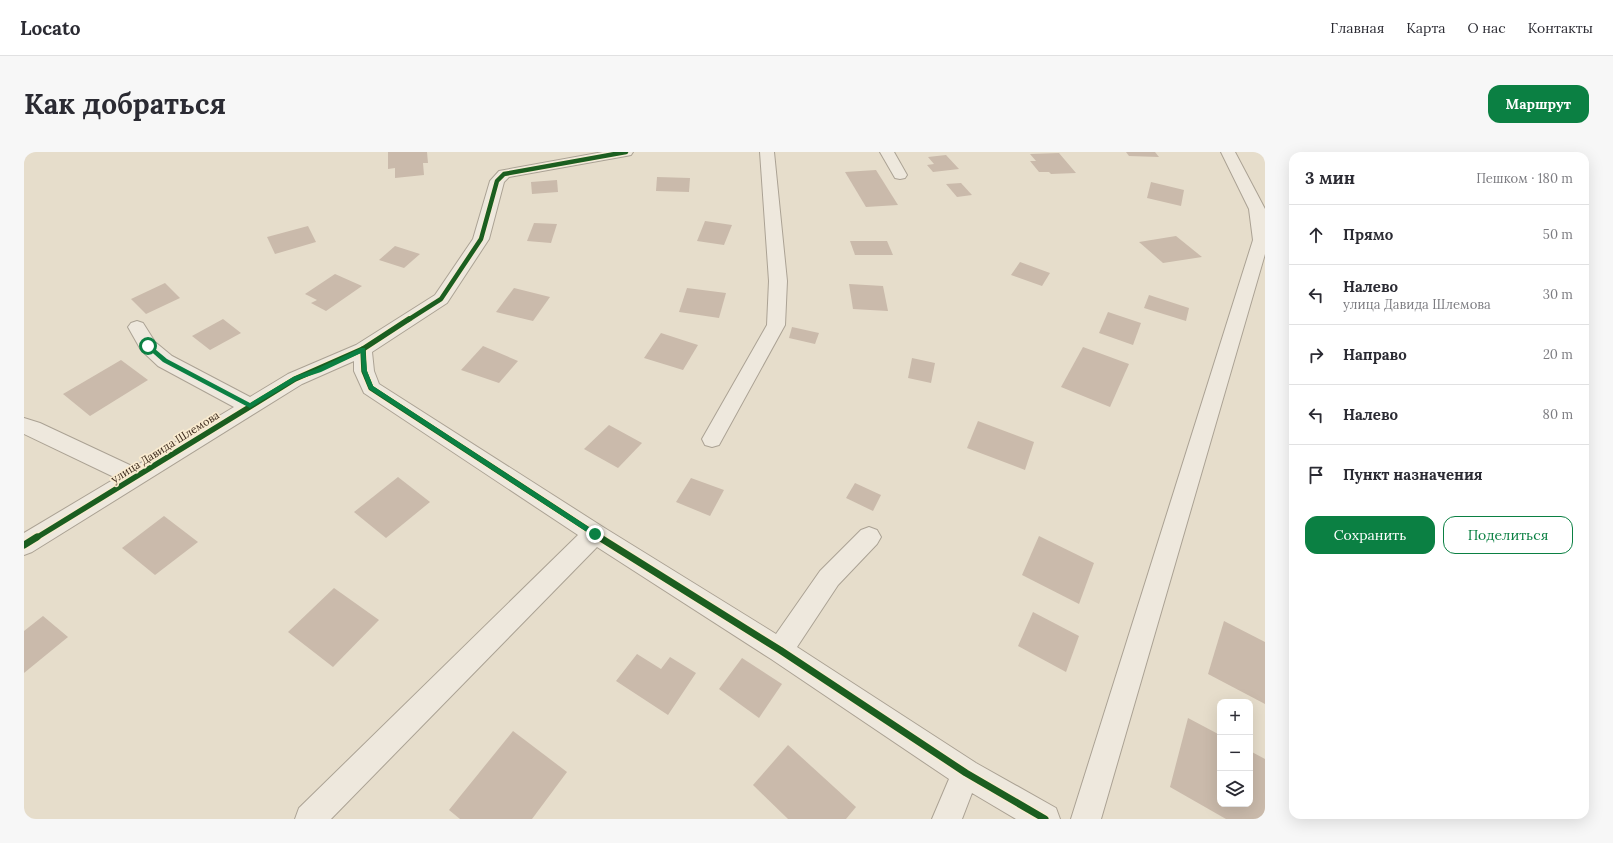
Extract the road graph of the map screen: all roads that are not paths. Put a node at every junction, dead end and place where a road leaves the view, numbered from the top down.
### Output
1 (626, 152) edge
2 (767, 152) edge
3 (887, 152) edge
4 (1228, 152) edge
5 (900, 175) dead end
6 (136, 327) dead end
7 (363, 349) junction
8 (250, 406) junction
9 (24, 426) edge
10 (712, 439) dead end
11 (135, 477) junction
12 (595, 534) junction
13 (869, 538) dead end
14 (24, 545) edge
15 (780, 650) junction
16 (966, 773) junction
17 (310, 819) edge
18 (947, 819) edge
19 (1045, 819) edge
20 (1086, 819) edge

1 - 7 street, улица Давида Шлемова
2 - 10 street
3 - 5 street
4 - 20 street
6 - 8 street
7 - 8 street, улица Давида Шлемова
7 - 12 street
8 - 11 street, улица Давида Шлемова
9 - 11 street
11 - 14 street, улица Давида Шлемова
12 - 15 street
12 - 17 street
13 - 15 street
15 - 16 street
16 - 18 street
16 - 19 street

